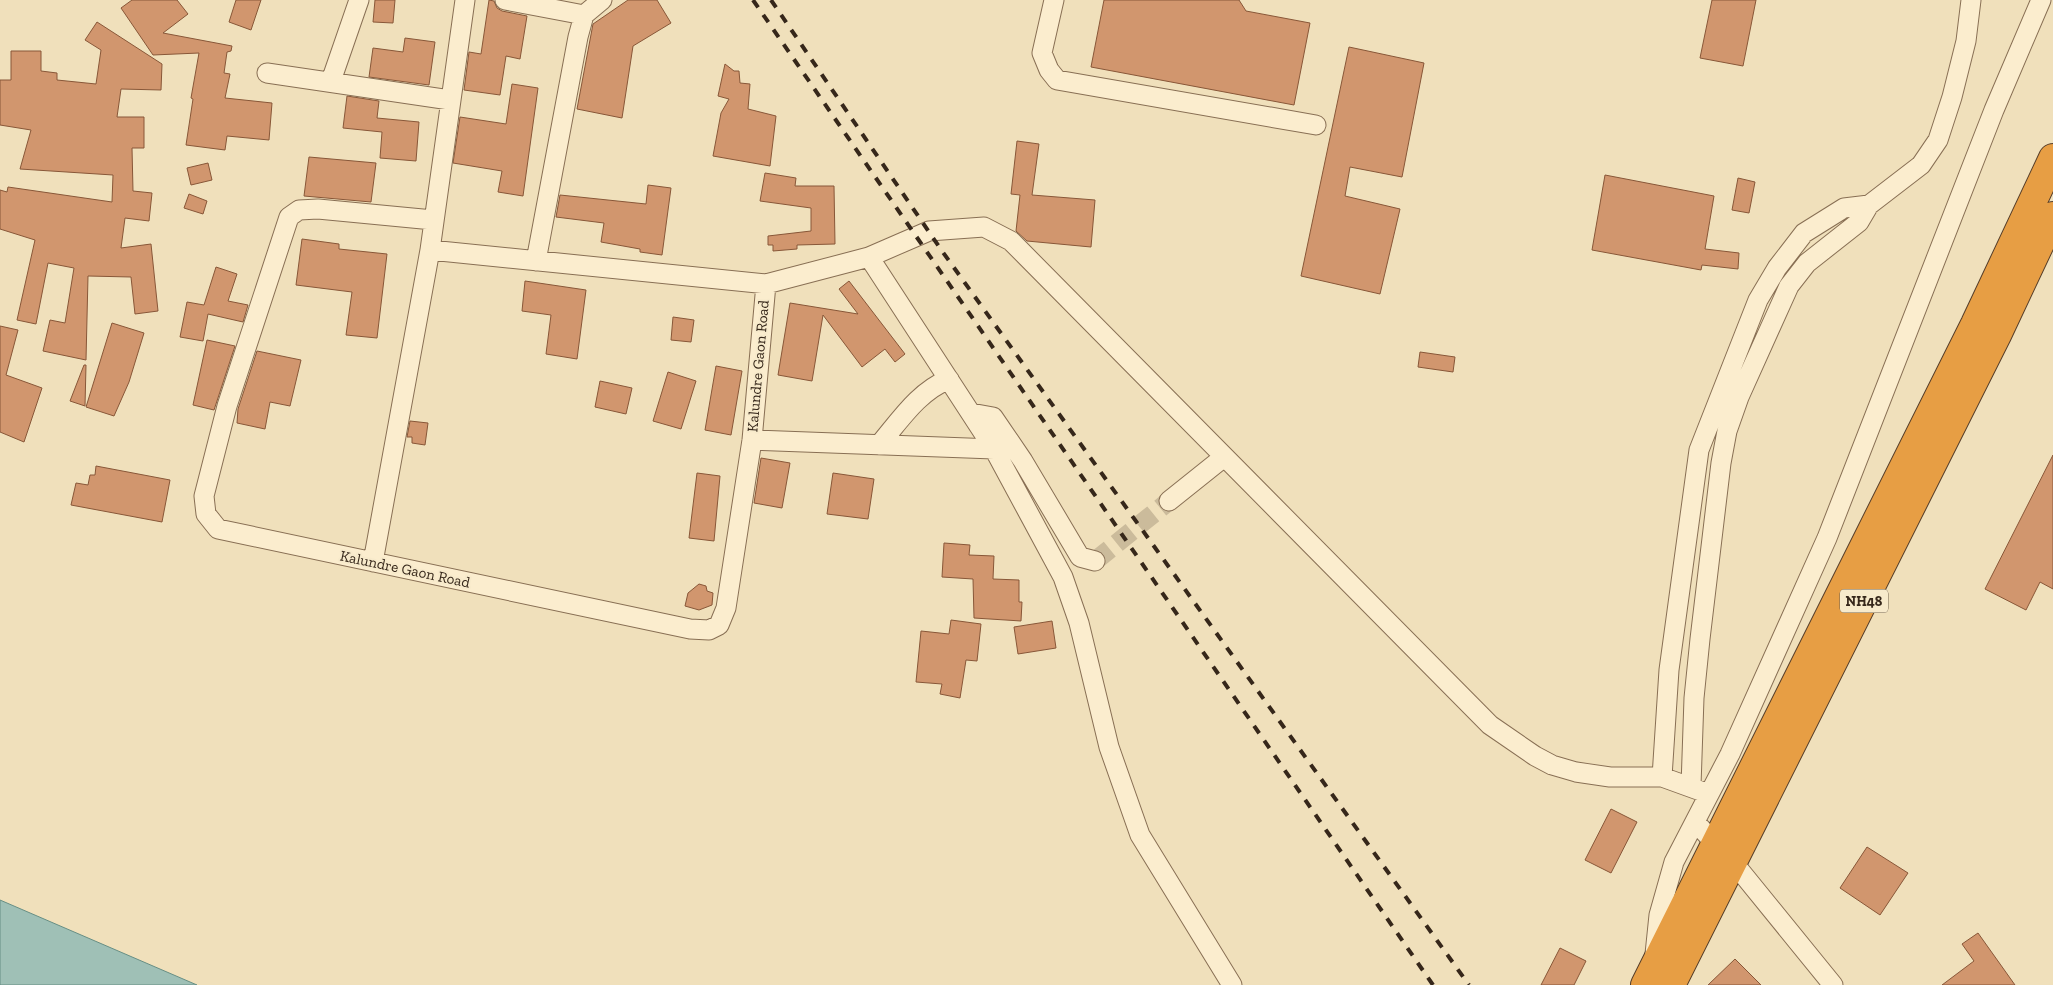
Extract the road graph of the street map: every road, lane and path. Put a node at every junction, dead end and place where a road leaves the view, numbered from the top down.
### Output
1 (359, 0) edge
2 (465, 0) edge
3 (505, 0) edge
4 (602, 0) edge
5 (1054, 0) edge
6 (1971, 0) edge
7 (2041, 0) edge
8 (584, 15) junction
9 (267, 73) dead end
10 (331, 82) junction
11 (450, 100) junction
12 (1316, 125) dead end
13 (2053, 158) edge
14 (1869, 205) junction
15 (2053, 216) edge
16 (433, 220) junction
17 (430, 250) junction
18 (869, 257) junction
19 (536, 261) junction
20 (766, 284) junction
21 (949, 379) junction
22 (971, 413) junction
23 (752, 440) junction
24 (880, 445) junction
25 (994, 449) junction
26 (1224, 457) junction
27 (1169, 501) tunnel mouth
28 (1095, 561) dead end
29 (372, 562) junction
30 (1746, 718) junction
31 (1772, 731) junction
32 (1662, 777) junction
33 (1690, 786) junction
34 (1708, 794) junction
35 (1695, 822) junction
36 (1724, 853) junction
37 (1657, 979) edge
38 (1232, 985) edge
39 (1833, 985) edge

1 - 10 street
2 - 11 street
3 - 8 street
4 - 8 street
5 - 12 street
6 - 14 street
7 - 30 street
8 - 19 street
9 - 10 street
10 - 11 street
11 - 16 street
13 - 31 highway, NH48
14 - 32 street
14 - 33 street
15 - 36 highway, NH48
16 - 17 street
16 - 29 street, Kalundre Gaon Road
17 - 19 street
17 - 29 street
18 - 20 street
18 - 21 street
18 - 26 street
19 - 20 street
20 - 23 street, Kalundre Gaon Road
21 - 22 street
21 - 24 street
22 - 25 street
22 - 28 street
23 - 24 street
23 - 29 street, Kalundre Gaon Road
24 - 25 street
25 - 38 street
26 - 27 street
26 - 32 street
30 - 31 street
30 - 34 street
31 - 36 highway, NH48
32 - 33 street
33 - 34 street
34 - 35 street
35 - 36 street
35 - 37 street
36 - 37 highway, NH48
36 - 39 street

